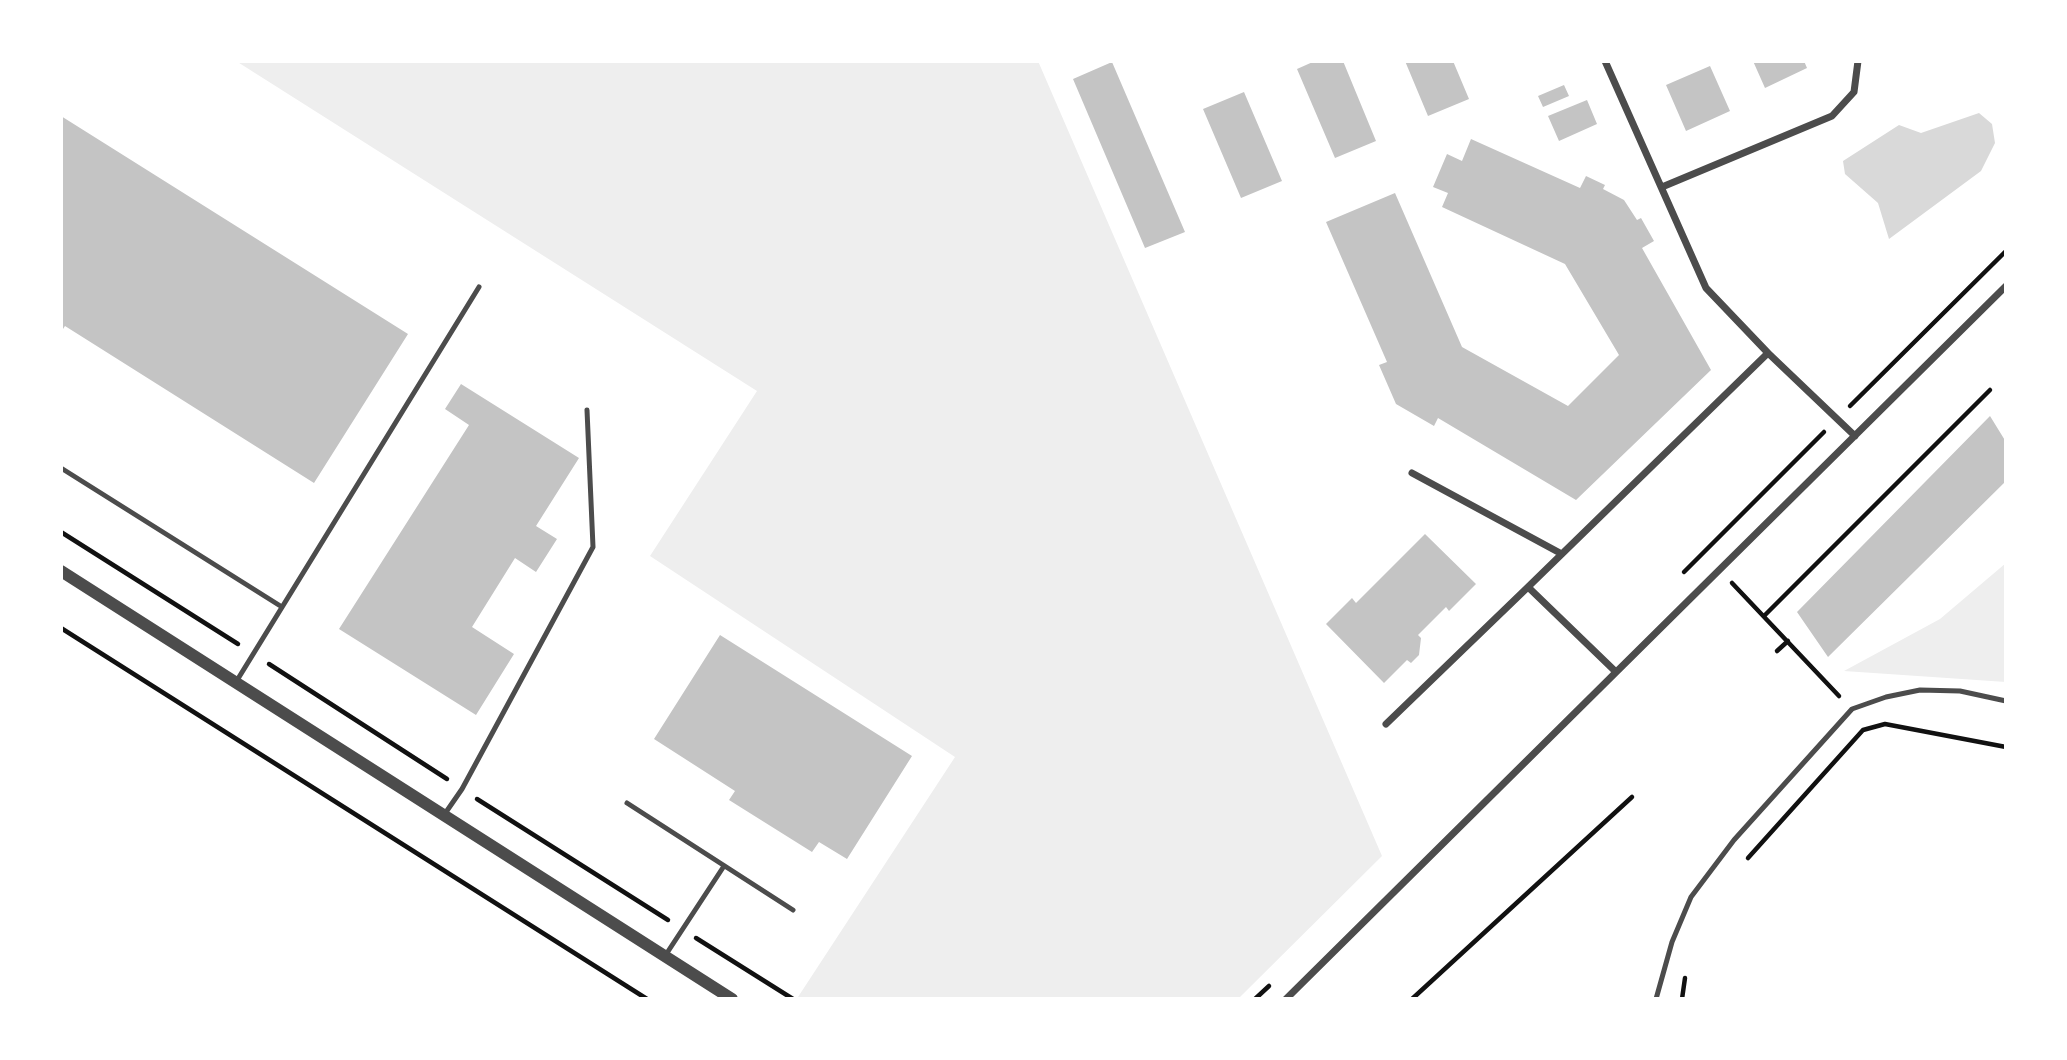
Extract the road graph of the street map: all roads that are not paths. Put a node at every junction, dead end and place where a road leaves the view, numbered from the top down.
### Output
1 (1605, 61) edge
2 (1858, 61) edge
3 (1662, 187) junction
4 (2006, 286) edge
5 (479, 287) dead end
6 (1768, 353) junction
7 (587, 410) dead end
8 (1855, 436) junction
9 (61, 468) edge
10 (1412, 473) dead end
11 (1560, 553) junction
12 (61, 571) edge
13 (1528, 587) junction
14 (282, 607) junction
15 (1616, 672) junction
16 (236, 682) junction
17 (2006, 701) edge
18 (1386, 723) dead end
19 (626, 803) dead end
20 (444, 815) junction
21 (724, 866) junction
22 (793, 911) dead end
23 (665, 956) junction
24 (732, 999) edge
25 (1286, 999) edge
26 (1656, 999) edge

1 - 3 street
2 - 3 street
3 - 6 street
4 - 8 street
5 - 14 lane
6 - 8 street
6 - 11 street
7 - 20 lane
8 - 15 street
9 - 14 lane
10 - 11 street
11 - 13 street
12 - 16 street
13 - 15 street
13 - 18 street
14 - 16 lane
15 - 25 street
16 - 20 street
17 - 26 lane
19 - 21 lane
20 - 23 street
21 - 22 lane
21 - 23 lane
23 - 24 street

